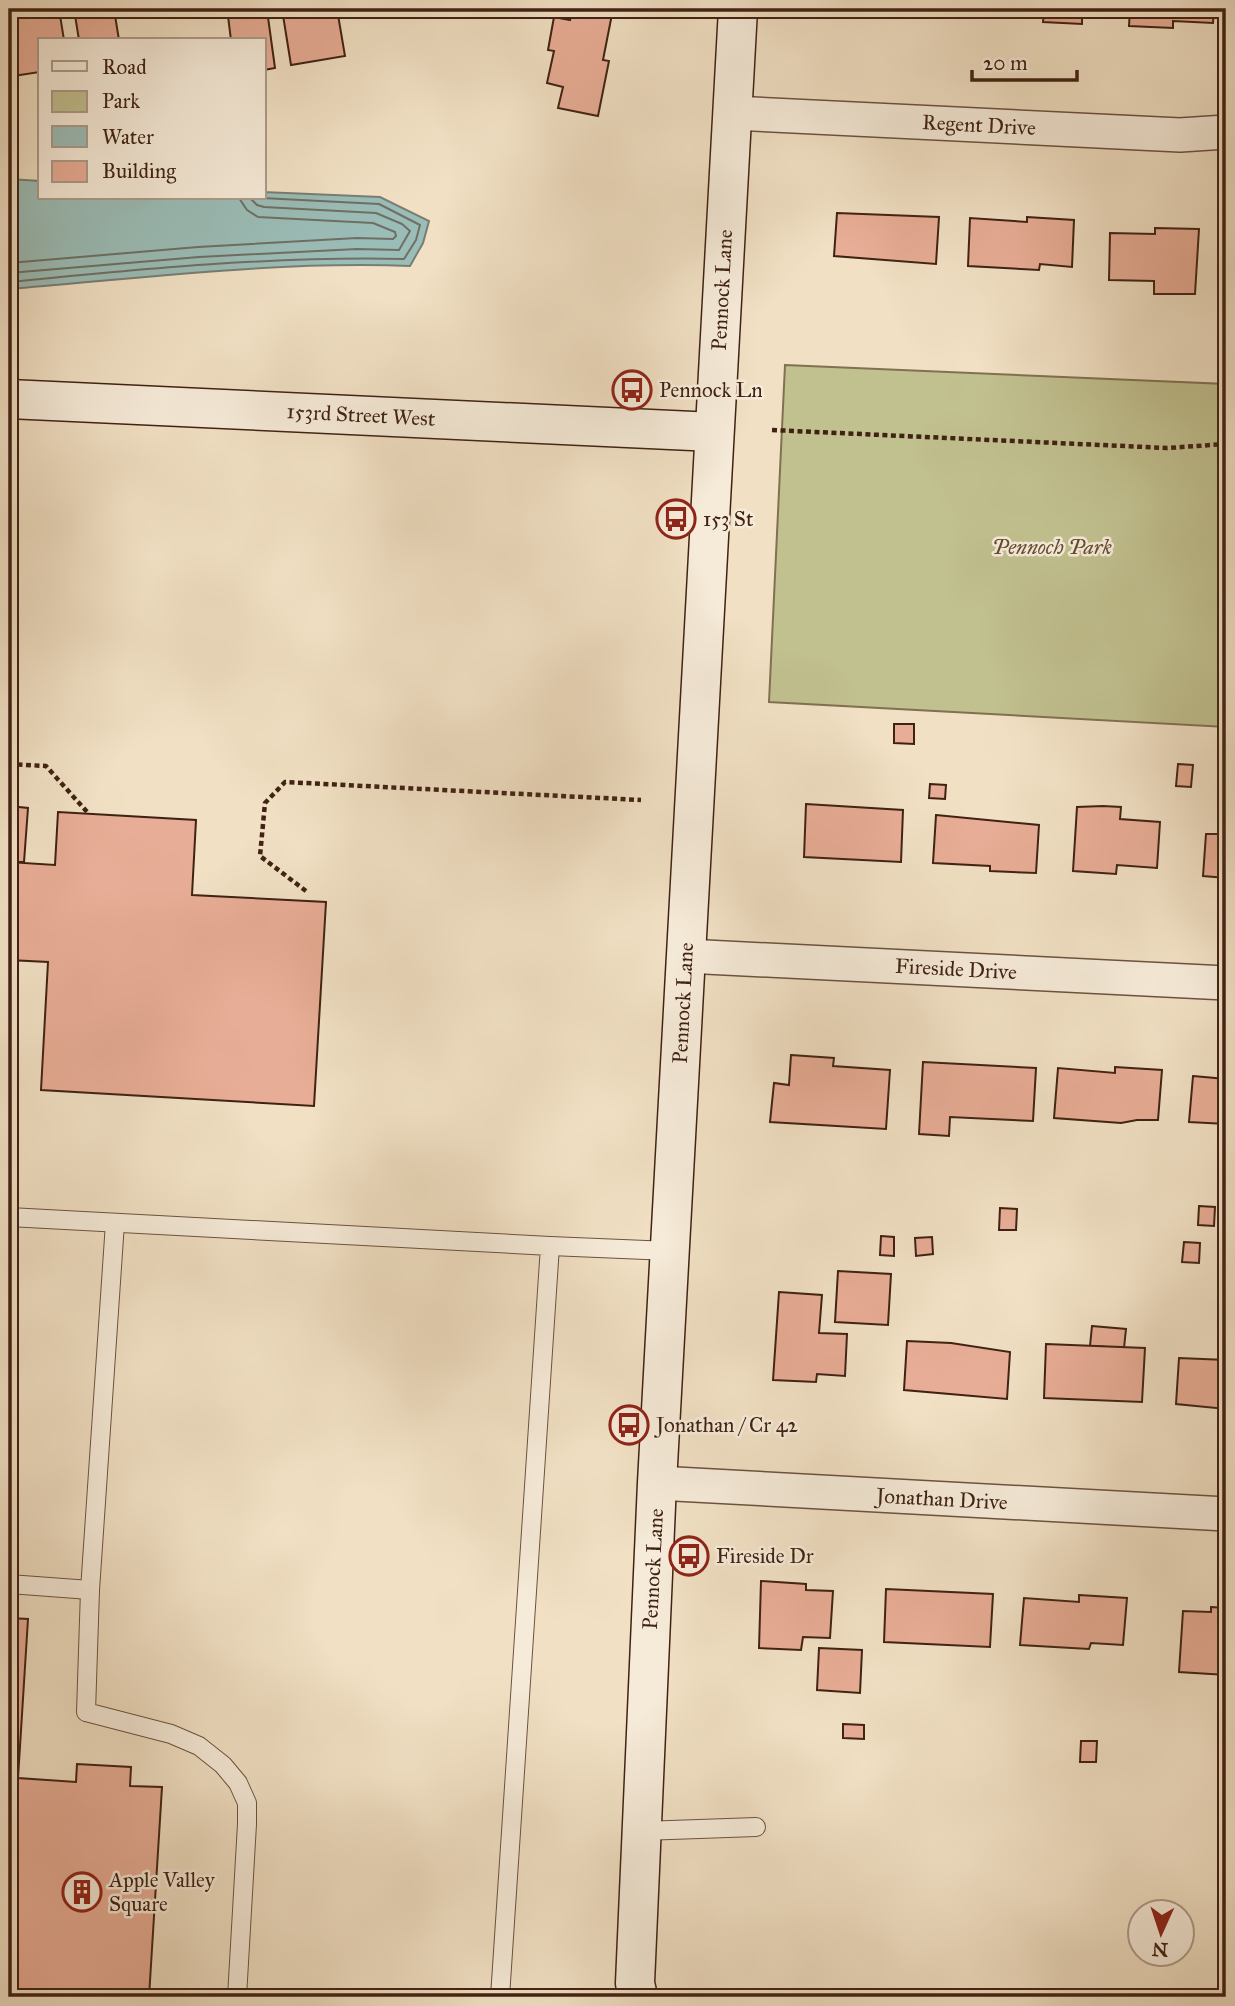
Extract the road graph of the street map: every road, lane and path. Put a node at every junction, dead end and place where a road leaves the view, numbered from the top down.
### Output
1 (737, 9) edge
2 (732, 113) junction
3 (1226, 132) edge
4 (9, 398) edge
5 (772, 430) dead end
6 (714, 432) junction
7 (1226, 444) edge
8 (9, 764) edge
9 (641, 800) dead end
10 (88, 813) dead end
11 (306, 891) dead end
12 (685, 956) junction
13 (1226, 983) edge
14 (9, 1217) edge
15 (115, 1223) junction
16 (550, 1246) junction
17 (670, 1251) junction
18 (657, 1483) junction
19 (1226, 1514) edge
20 (9, 1584) edge
21 (90, 1590) junction
22 (756, 1827) dead end
23 (642, 1831) junction
24 (237, 1997) edge
25 (500, 1997) edge
26 (638, 1997) edge

1 - 2 street, Pennock Lane
2 - 3 street, Regent Drive
2 - 6 street, Pennock Lane
4 - 6 street, 153rd Street West
5 - 7 path
6 - 12 street, Pennock Lane
8 - 10 path
9 - 11 path
12 - 13 street, Fireside Drive
12 - 17 street, Pennock Lane
14 - 15 lane
15 - 16 lane
15 - 21 lane
16 - 17 lane
16 - 25 lane
17 - 18 street, Pennock Lane
18 - 19 street, Jonathan Drive
18 - 23 street, Pennock Lane
20 - 21 lane
21 - 24 lane
22 - 23 lane
23 - 26 street, Pennock Lane

